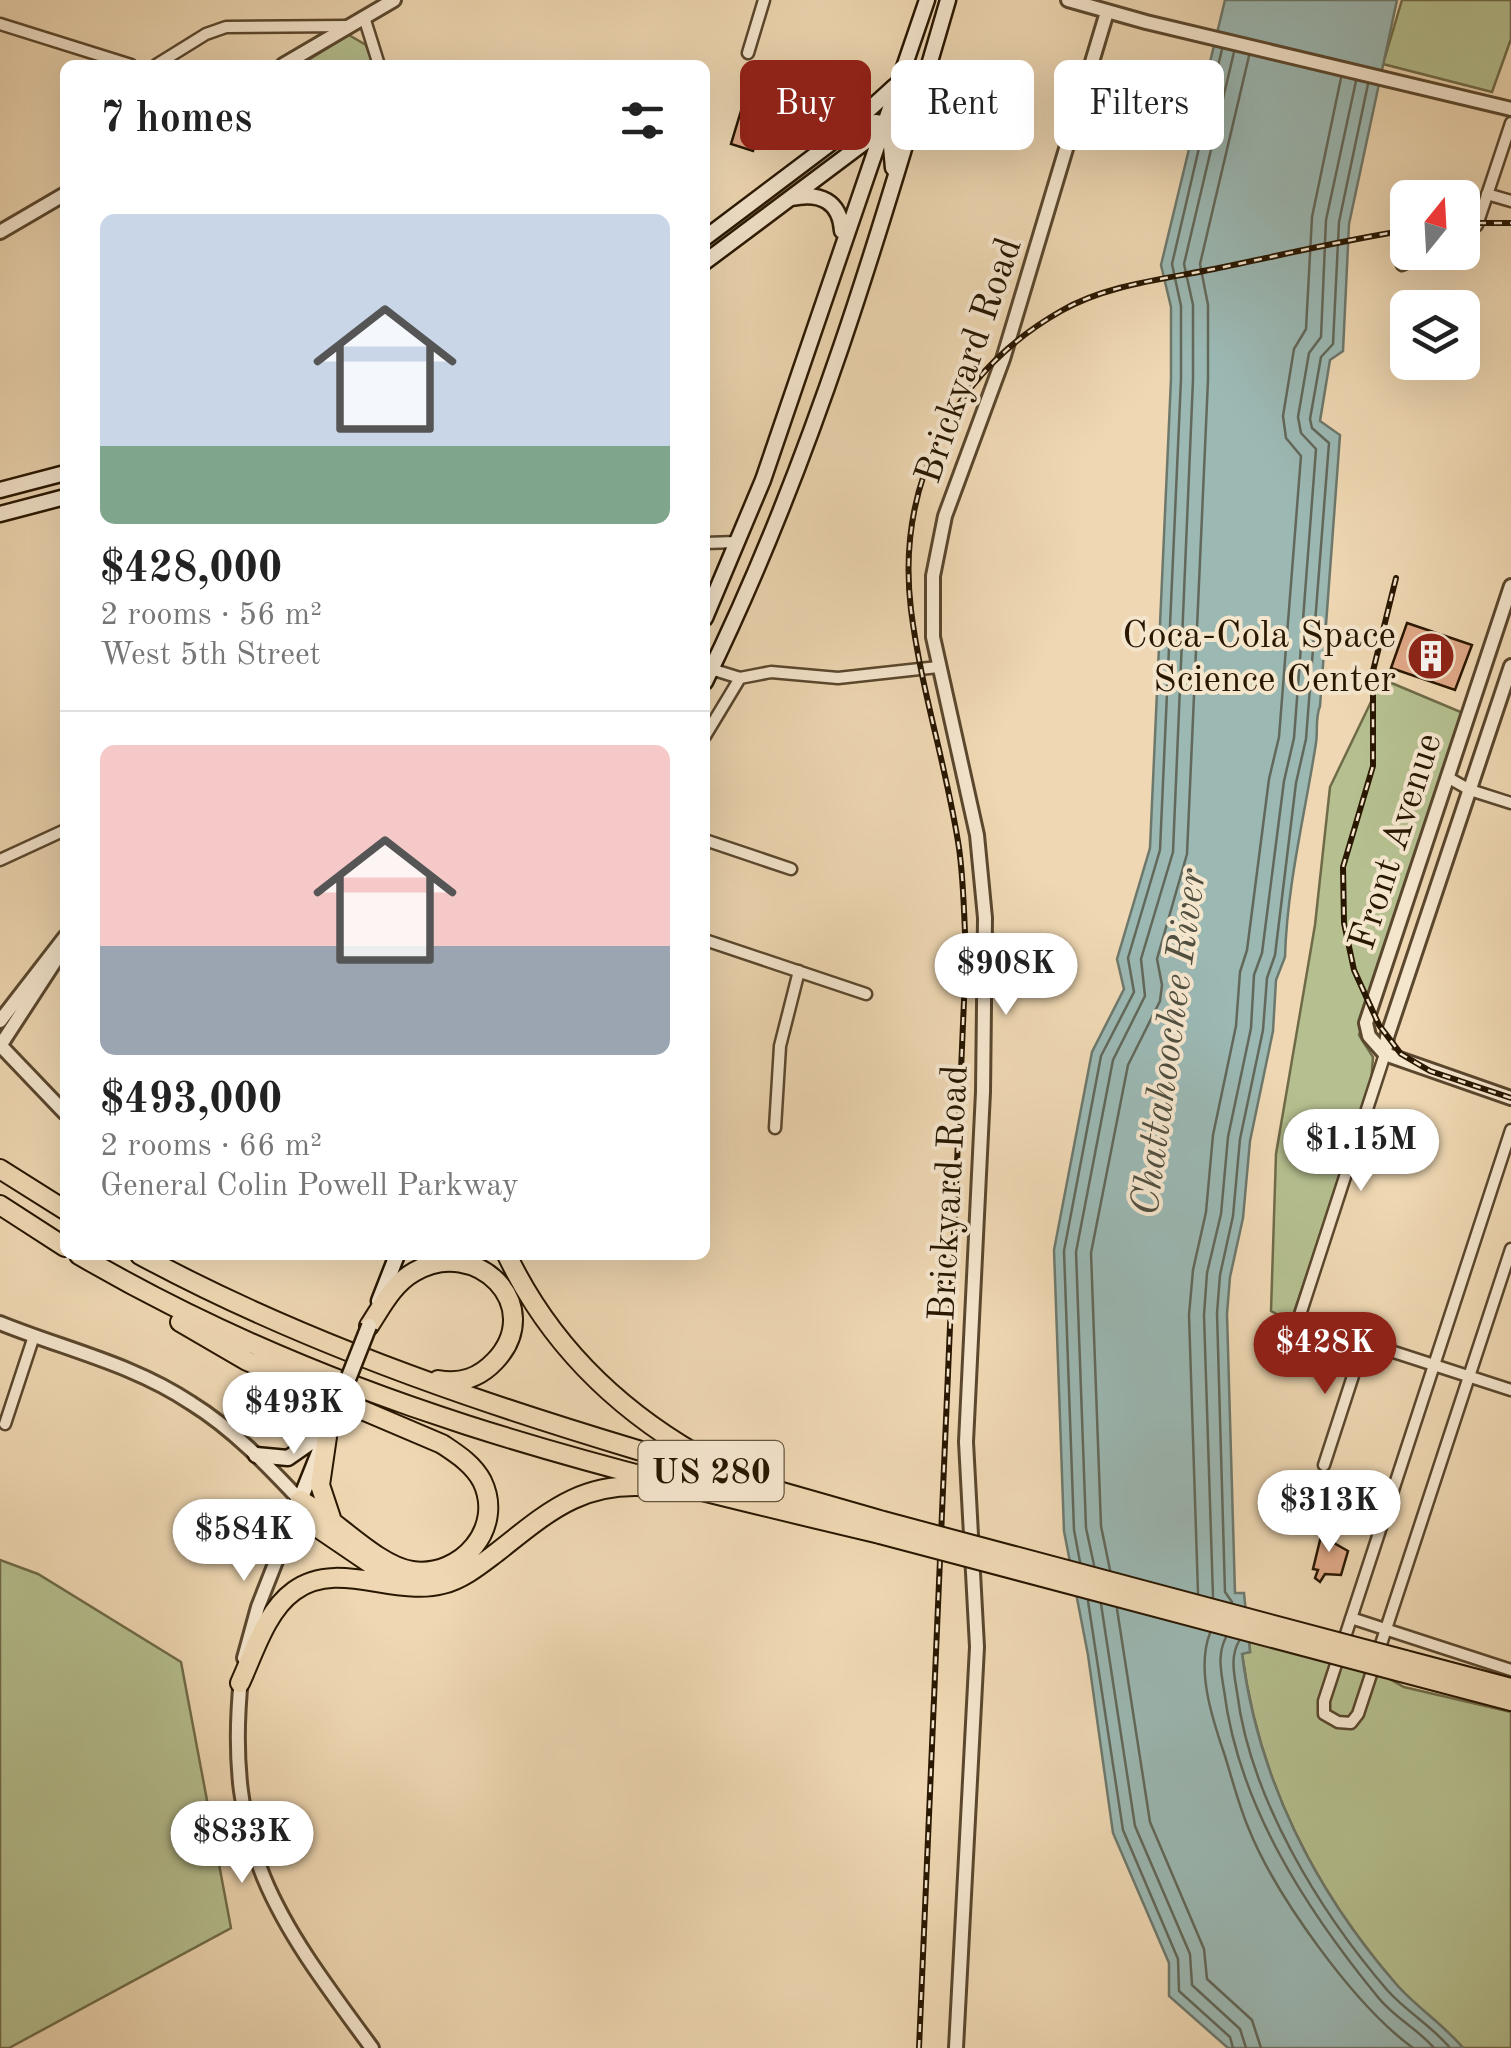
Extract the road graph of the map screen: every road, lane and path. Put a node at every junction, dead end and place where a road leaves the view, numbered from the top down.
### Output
1 (394, 0) edge
2 (764, 0) edge
3 (926, 0) edge
4 (948, 0) edge
5 (1068, 0) edge
6 (1108, 12) junction
7 (364, 18) junction
8 (0, 24) edge
9 (349, 26) junction
10 (748, 53) dead end
11 (116, 60) edge
12 (165, 60) edge
13 (291, 60) edge
14 (377, 60) edge
15 (906, 60) edge
16 (931, 60) edge
17 (891, 89) edge
18 (891, 107) edge
19 (871, 108) edge
20 (1511, 109) edge
21 (891, 119) edge
22 (1511, 123) edge
23 (871, 125) edge
24 (885, 125) junction
25 (822, 150) edge
26 (902, 150) edge
27 (894, 174) junction
28 (766, 192) junction
29 (1488, 194) junction
30 (60, 197) edge
31 (1511, 201) edge
32 (782, 203) junction
33 (1480, 215) edge
34 (0, 232) edge
35 (710, 234) edge
36 (843, 237) junction
37 (710, 258) edge
38 (60, 475) edge
39 (0, 490) edge
40 (60, 497) edge
41 (0, 514) edge
42 (737, 542) junction
43 (710, 543) edge
44 (1511, 586) edge
45 (710, 606) edge
46 (1511, 666) edge
47 (938, 668) junction
48 (710, 671) edge
49 (710, 675) edge
50 (740, 678) junction
51 (710, 728) edge
52 (1447, 776) junction
53 (1470, 790) junction
54 (1511, 803) edge
55 (60, 832) edge
56 (710, 842) edge
57 (0, 860) edge
58 (791, 869) dead end
59 (710, 942) edge
60 (60, 943) edge
61 (60, 954) edge
62 (799, 972) junction
63 (866, 994) dead end
64 (0, 1021) edge
65 (0, 1045) edge
66 (1385, 1054) junction
67 (0, 1063) edge
68 (24, 1070) junction
69 (1511, 1098) edge
70 (60, 1108) edge
71 (775, 1128) dead end
72 (1511, 1130) edge
73 (0, 1169) edge
74 (0, 1205) edge
75 (60, 1207) edge
76 (60, 1243) edge
77 (1511, 1249) edge
78 (88, 1260) edge
79 (150, 1260) edge
80 (384, 1260) edge
81 (395, 1260) edge
82 (456, 1260) edge
83 (477, 1260) edge
84 (478, 1260) edge
85 (510, 1260) edge
86 (110, 1273) junction
87 (381, 1295) junction
88 (529, 1296) junction
89 (0, 1323) edge
90 (369, 1326) junction
91 (34, 1336) junction
92 (1364, 1342) junction
93 (1432, 1364) junction
94 (403, 1374) junction
95 (1468, 1376) junction
96 (1511, 1390) edge
97 (5, 1424) dead end
98 (328, 1430) junction
99 (256, 1455) junction
100 (1324, 1465) dead end
101 (743, 1480) junction
102 (702, 1492) junction
103 (300, 1500) junction
104 (331, 1518) junction
105 (881, 1528) junction
106 (416, 1589) junction
107 (1351, 1618) junction
108 (1386, 1630) junction
109 (1403, 1666) junction
110 (1511, 1670) edge
111 (240, 1683) junction
112 (1511, 1688) edge
113 (1511, 1701) edge
114 (372, 2048) edge
115 (956, 2048) edge

1 - 7 street
2 - 10 street
3 - 15 main road
4 - 16 main road
5 - 6 street
6 - 20 street
6 - 47 street, Brickyard Road
7 - 9 street
7 - 14 street
8 - 11 street
9 - 12 street
9 - 13 street
17 - 19 main road
18 - 24 main road
21 - 24 main road
22 - 29 street
23 - 24 main road
24 - 27 main road
24 - 32 main road
24 - 36 main road
25 - 28 main road
26 - 27 main road
27 - 48 main road
28 - 32 main road
28 - 35 main road
29 - 31 street
29 - 33 street
30 - 34 street
32 - 36 main road
32 - 37 main road
36 - 42 main road
38 - 39 main road
40 - 41 main road
42 - 43 street
42 - 45 main road
44 - 52 street, Front Avenue
46 - 53 street, Front Avenue
47 - 50 street
47 - 115 street, Brickyard Road
49 - 50 street
50 - 51 street
52 - 53 street
52 - 66 street, Front Avenue
53 - 54 street
53 - 66 street, Front Avenue
55 - 57 street
56 - 58 street
59 - 62 street
60 - 64 street
61 - 65 street
62 - 63 street
62 - 71 street
65 - 68 street
66 - 69 street
66 - 92 street, Front Avenue
67 - 68 street
68 - 70 street
72 - 93 street
73 - 75 highway
74 - 76 highway
77 - 95 street
78 - 86 highway, US 280
79 - 94 highway, US 280
80 - 87 main road
81 - 87 main road
82 - 90 highway
83 - 94 highway
84 - 88 highway
85 - 88 highway
86 - 102 highway, US 280
86 - 104 highway
87 - 90 main road
88 - 101 highway
89 - 91 street
90 - 98 main road, bridge
91 - 97 street
91 - 99 street
92 - 93 street
92 - 100 street
93 - 95 street
93 - 107 street
94 - 101 highway, US 280
95 - 96 street
95 - 108 street
98 - 99 main road
98 - 103 main road
98 - 104 highway
99 - 103 street
101 - 105 highway, US 280
102 - 105 highway, US 280
102 - 106 highway
103 - 104 highway
103 - 106 highway
103 - 111 street
105 - 109 highway, US 280, bridge
106 - 111 highway
107 - 108 street
107 - 108 street
108 - 110 street
109 - 112 highway, US 280
109 - 113 highway, US 280
111 - 114 street

